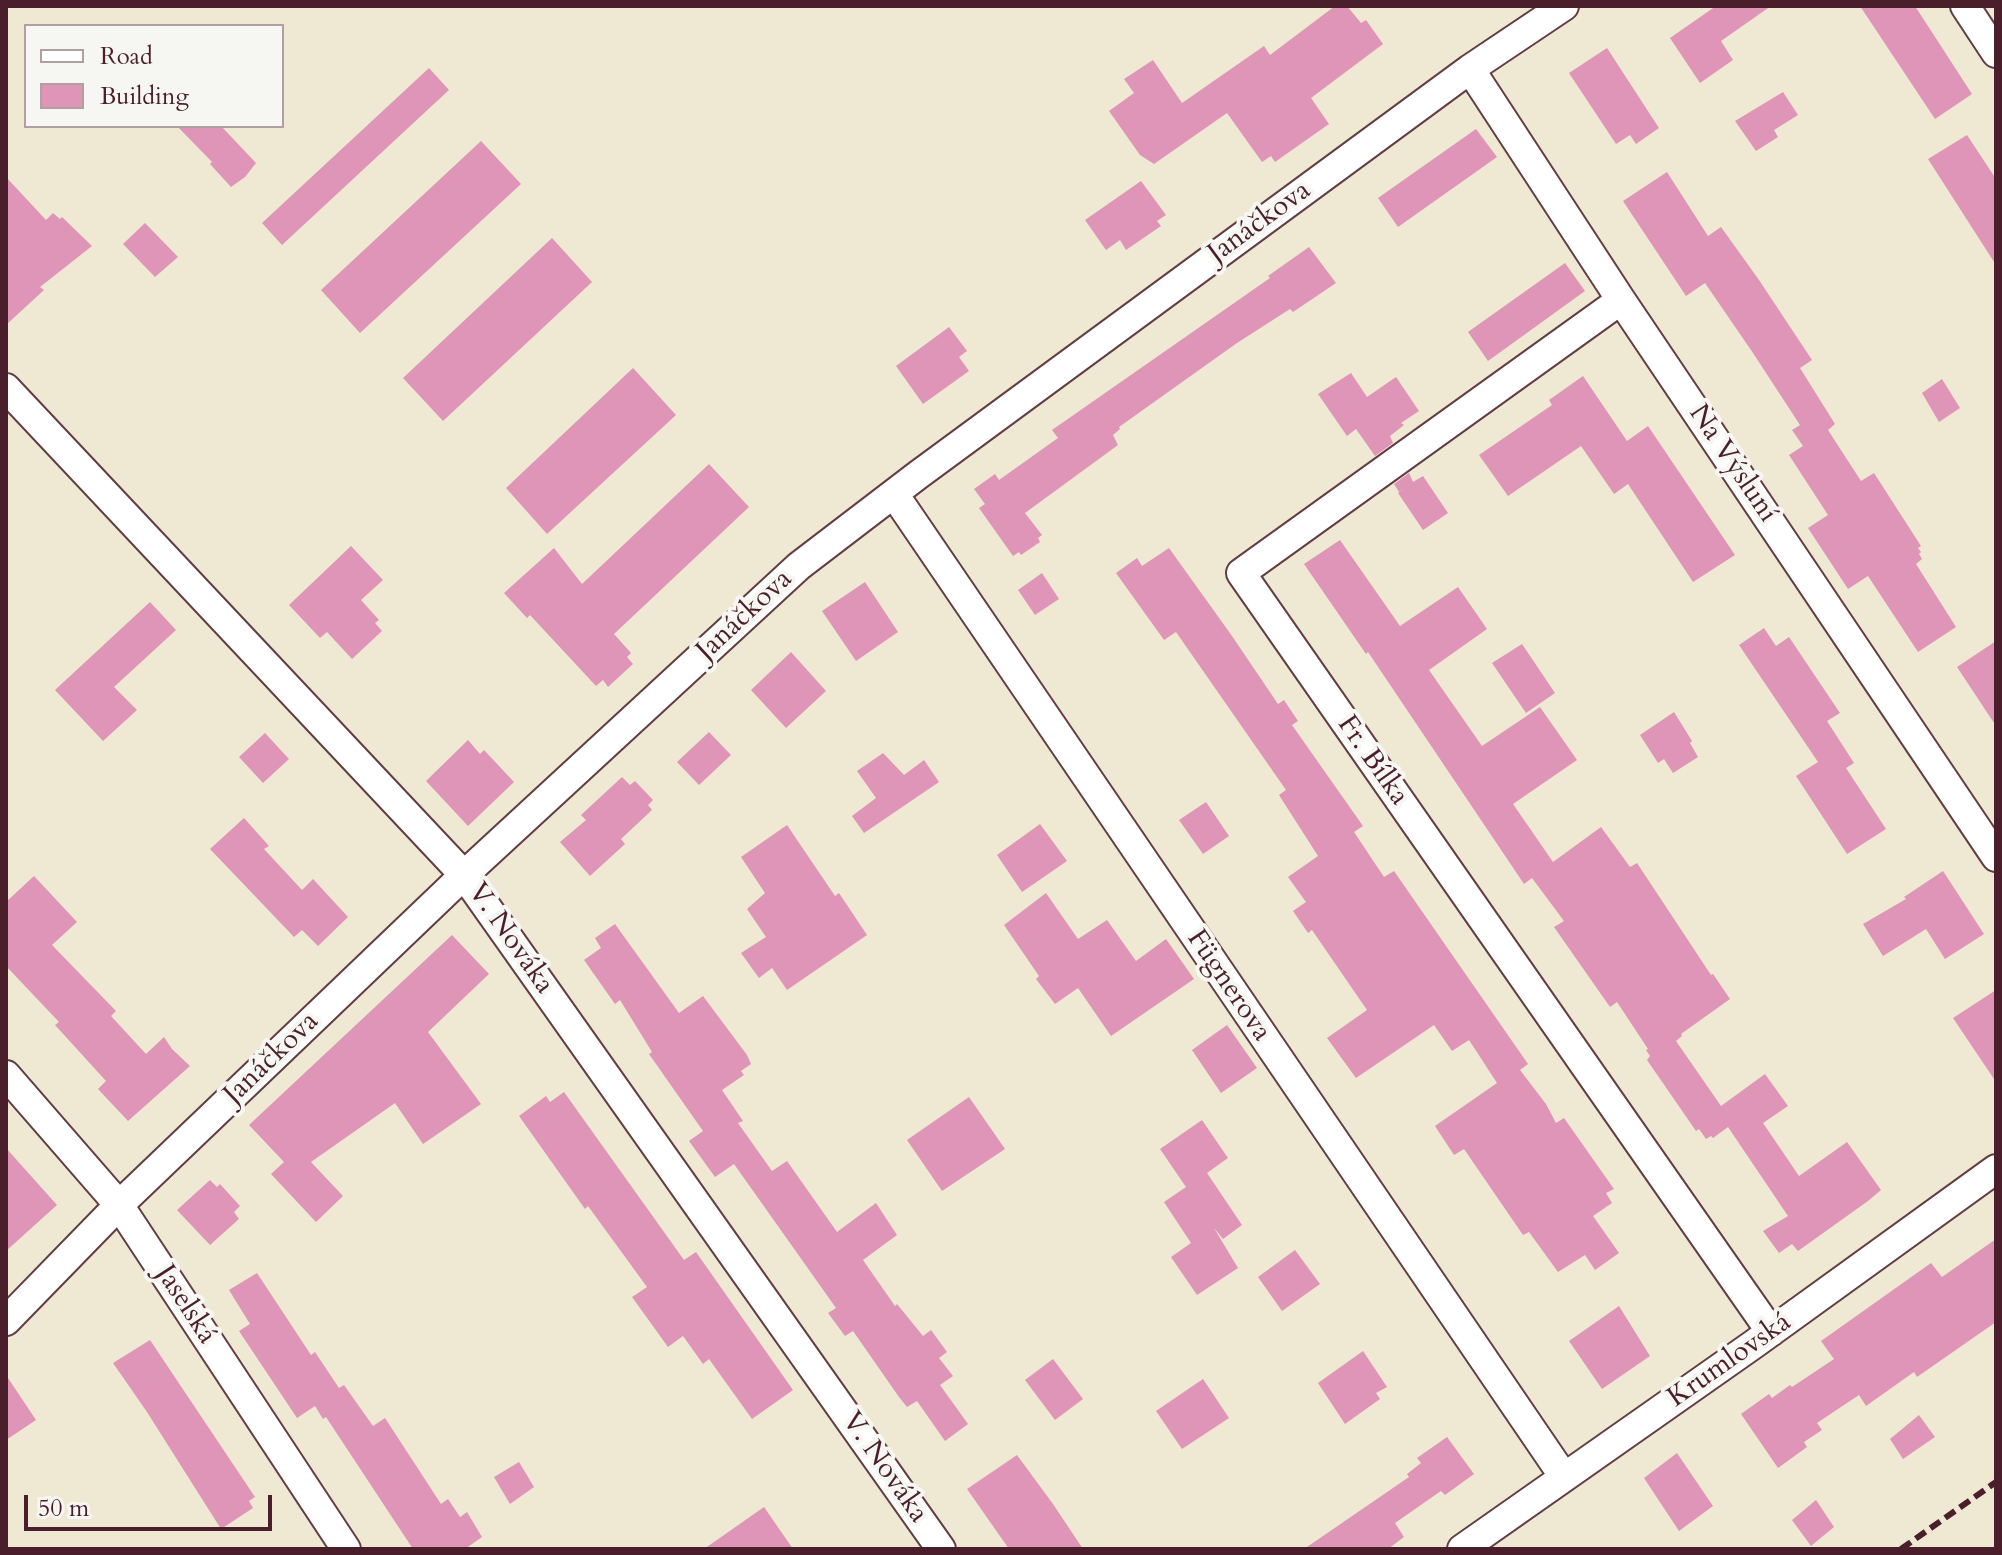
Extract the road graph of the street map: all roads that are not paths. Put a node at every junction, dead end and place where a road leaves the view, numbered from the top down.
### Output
1 (1564, 6) edge
2 (1965, 6) edge
3 (1996, 53) edge
4 (1470, 69) junction
5 (1621, 300) junction
6 (6, 388) edge
7 (894, 494) junction
8 (1996, 857) edge
9 (464, 875) junction
10 (6, 1075) edge
11 (1996, 1169) edge
12 (119, 1205) junction
13 (6, 1321) edge
14 (1771, 1332) junction
15 (1564, 1477) junction
16 (346, 1549) edge
17 (941, 1549) edge
18 (1462, 1549) edge

1 - 4 street, Janáčkova
2 - 3 street
4 - 5 street, Na Výsluní
4 - 7 street, Janáčkova
5 - 8 street, Na Výsluní
5 - 14 street, Fr. Bílka
6 - 9 street, V. Nováka
7 - 9 street, Janáčkova
7 - 15 street, Fügnerova
9 - 12 street, Janáčkova
9 - 17 street, V. Nováka
10 - 12 street, Jaselská
11 - 14 street, Krumlovská
12 - 13 street, Janáčkova
12 - 16 street, Jaselská
14 - 15 street, Krumlovská
15 - 18 street, Krumlovská

